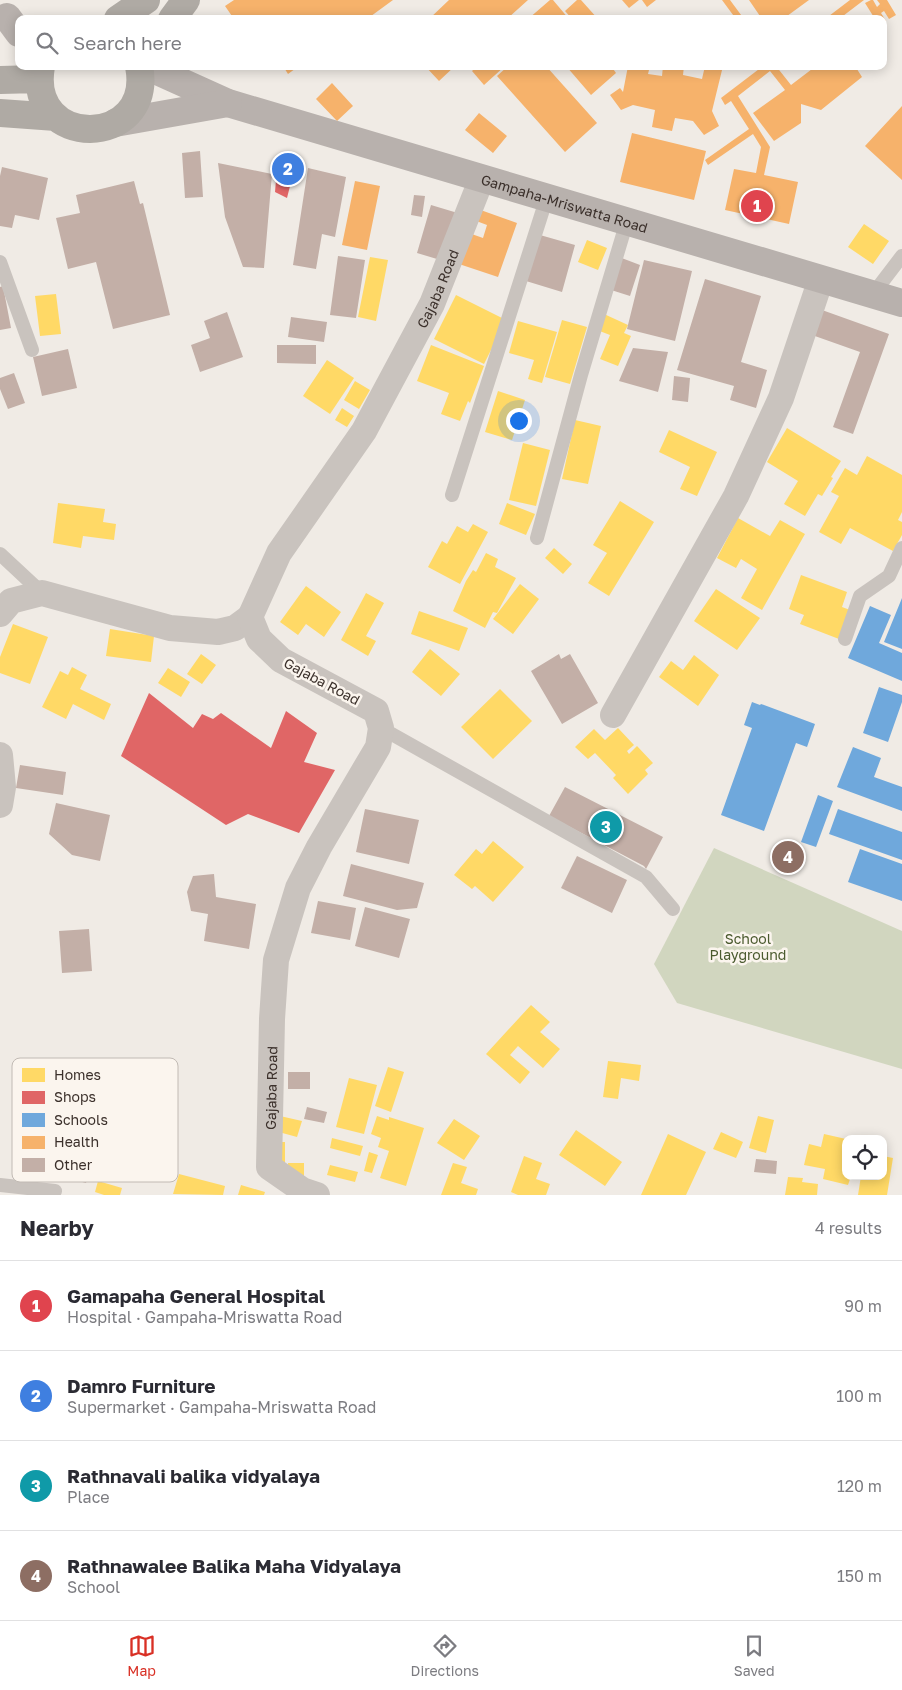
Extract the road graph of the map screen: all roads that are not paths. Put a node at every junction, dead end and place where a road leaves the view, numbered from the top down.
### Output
1 (146, 0) edge
2 (186, 0) edge
3 (124, 15) edge
4 (175, 15) edge
5 (140, 70) edge
6 (155, 70) edge
7 (40, 72) edge
8 (0, 80) edge
9 (228, 103) junction
10 (0, 113) edge
11 (56, 117) junction
12 (115, 123) junction
13 (482, 178) junction
14 (547, 197) junction
15 (628, 222) junction
16 (902, 256) edge
17 (0, 262) edge
18 (821, 279) junction
19 (873, 294) junction
20 (902, 303) edge
21 (32, 350) dead end
22 (452, 495) dead end
23 (537, 538) dead end
24 (902, 548) edge
25 (0, 554) edge
26 (42, 593) junction
27 (0, 614) edge
28 (250, 617) junction
29 (845, 639) dead end
30 (613, 716) dead end
31 (382, 728) junction
32 (0, 755) edge
33 (0, 806) edge
34 (673, 909) dead end
35 (0, 1185) edge
36 (55, 1190) dead end
37 (317, 1195) edge

1 - 3 highway
2 - 4 highway
5 - 12 highway
6 - 9 main road, Gampaha-Mriswatta Road
7 - 8 highway
7 - 11 highway
9 - 12 main road, Gampaha-Mriswatta Road
9 - 13 main road, Gampaha-Mriswatta Road
10 - 11 highway
11 - 12 highway
13 - 14 main road, Gampaha-Mriswatta Road
13 - 28 street, Gajaba Road
14 - 15 main road, Gampaha-Mriswatta Road
14 - 22 lane
15 - 18 main road, Gampaha-Mriswatta Road
15 - 23 lane
16 - 19 lane
17 - 21 lane
18 - 19 main road, Gampaha-Mriswatta Road
18 - 30 street
19 - 20 main road, Gampaha-Mriswatta Road
24 - 29 lane
25 - 26 lane
26 - 27 street
26 - 28 street
28 - 31 street, Gajaba Road
31 - 34 lane
31 - 37 street, Gajaba Road
32 - 33 street
35 - 36 lane

